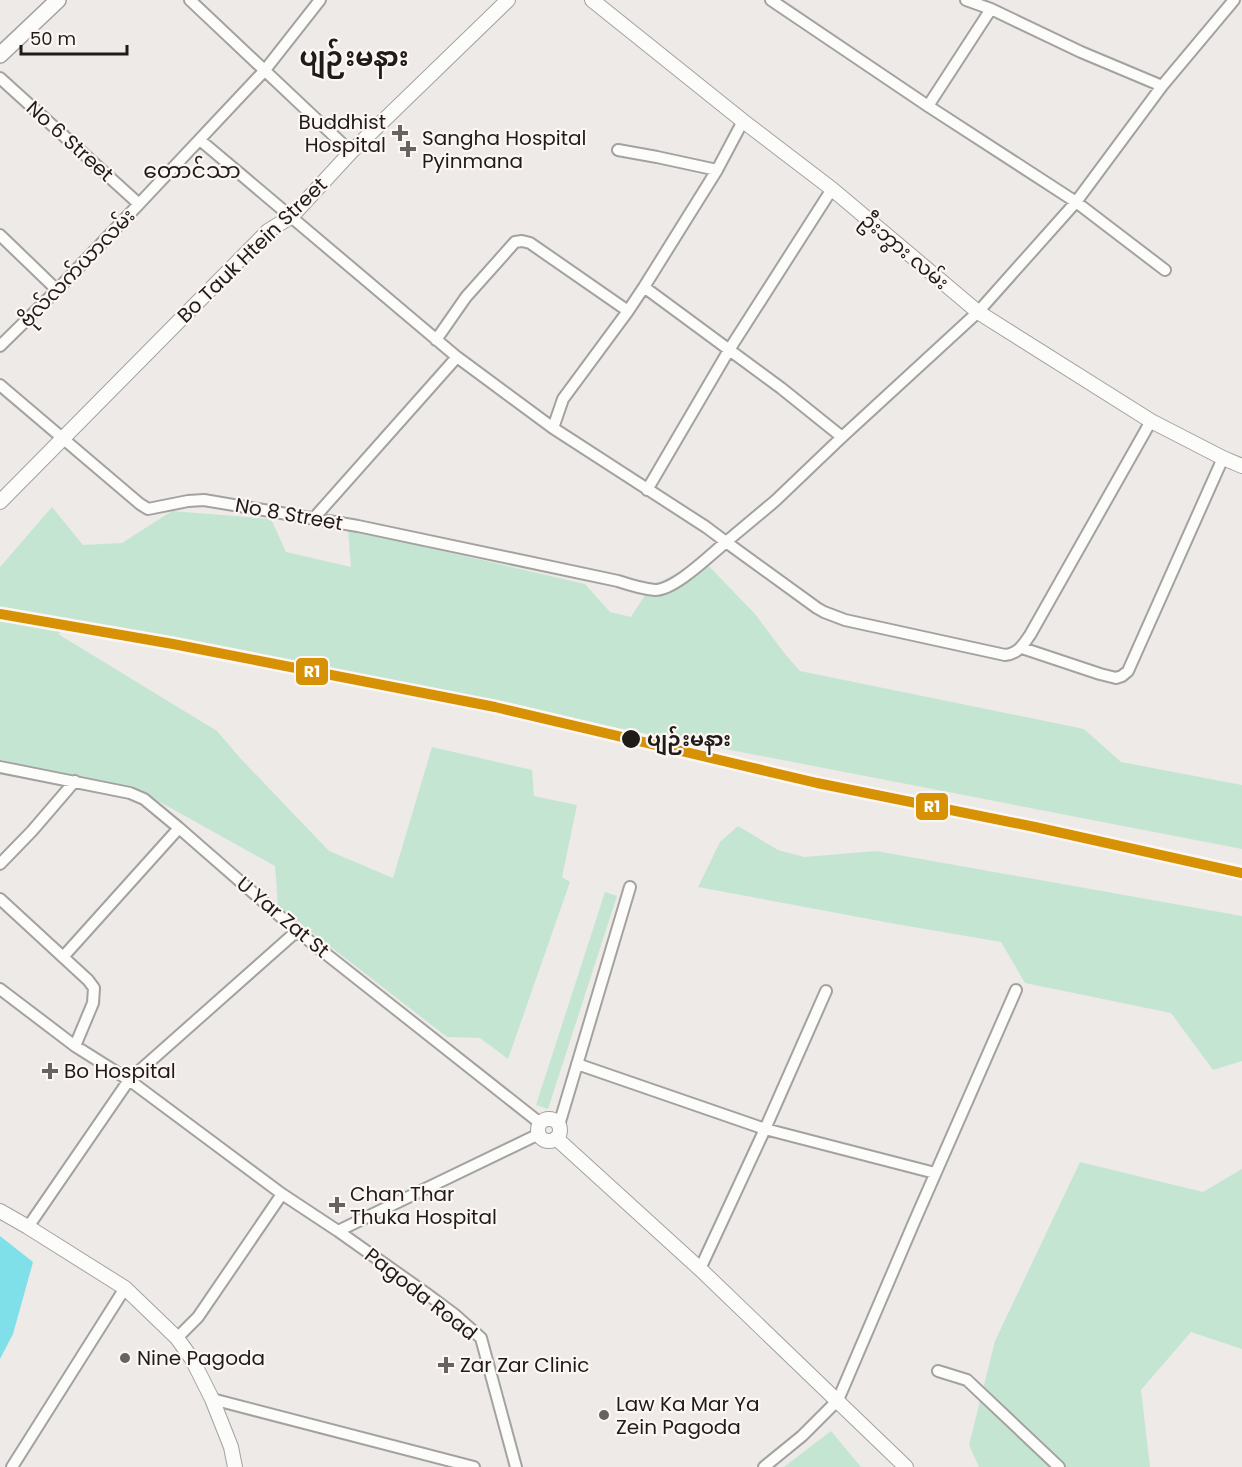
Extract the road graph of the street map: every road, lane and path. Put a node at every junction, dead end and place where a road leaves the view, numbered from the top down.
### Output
1 (58, 0) edge
2 (190, 0) edge
3 (320, 0) edge
4 (508, 0) edge
5 (592, 0) edge
6 (771, 0) edge
7 (966, 0) edge
8 (1234, 0) edge
9 (991, 9) junction
10 (0, 55) edge
11 (265, 70) junction
12 (0, 78) edge
13 (1162, 86) junction
14 (928, 106) junction
15 (743, 121) junction
16 (200, 140) junction
17 (618, 150) dead end
18 (351, 152) junction
19 (717, 170) junction
20 (832, 189) junction
21 (1076, 202) junction
22 (139, 204) junction
23 (292, 216) junction
24 (0, 235) edge
25 (1165, 270) dead end
26 (644, 287) junction
27 (57, 290) junction
28 (628, 311) junction
29 (978, 312) junction
30 (436, 340) junction
31 (0, 346) edge
32 (729, 350) junction
33 (457, 357) junction
34 (0, 385) edge
35 (1151, 421) junction
36 (553, 428) junction
37 (842, 437) junction
38 (63, 438) junction
39 (1223, 458) junction
40 (1242, 466) edge
41 (647, 490) junction
42 (0, 502) edge
43 (314, 518) junction
44 (726, 542) junction
45 (1022, 648) junction
46 (0, 767) edge
47 (75, 781) junction
48 (180, 828) junction
49 (0, 864) edge
50 (630, 887) dead end
51 (0, 899) edge
52 (297, 931) junction
53 (63, 957) junction
54 (0, 989) edge
55 (1016, 990) dead end
56 (825, 991) dead end
57 (75, 1046) junction
58 (577, 1064) junction
59 (129, 1080) junction
60 (540, 1129) junction
61 (765, 1129) junction
62 (557, 1131) junction
63 (935, 1173) junction
64 (282, 1194) junction
65 (0, 1211) edge
66 (28, 1227) junction
67 (338, 1231) junction
68 (700, 1269) junction
69 (124, 1288) junction
70 (177, 1338) junction
71 (938, 1371) dead end
72 (212, 1399) junction
73 (838, 1400) junction
74 (12, 1467) edge
75 (236, 1467) edge
76 (474, 1467) edge
77 (516, 1467) edge
78 (764, 1467) edge
79 (906, 1467) edge
80 (1059, 1467) edge

1 - 10 main road
2 - 11 street
3 - 11 street, ဗိုလ်လက်ယာလမ်း
4 - 18 street, Bo Tauk Htein Street
5 - 15 street, ဦးဘွား လမ်း
6 - 14 street
7 - 9 street
8 - 13 street, No 8 Street
9 - 13 street
9 - 14 street
11 - 16 street, ဗိုလ်လက်ယာလမ်း
11 - 18 street
12 - 22 street, No 6 Street
13 - 21 street, No 8 Street
14 - 21 street
15 - 19 street
15 - 20 street, ဦးဘွား လမ်း
16 - 22 street, ဗိုလ်လက်ယာလမ်း
16 - 23 street
17 - 19 street
18 - 23 street, Bo Tauk Htein Street
19 - 26 street
20 - 29 street, ဦးဘွား လမ်း
20 - 32 street
21 - 25 street
21 - 29 street, No 8 Street
22 - 27 street, ဗိုလ်လက်ယာလမ်း
23 - 30 street
23 - 38 street, Bo Tauk Htein Street
24 - 27 street
26 - 28 street
26 - 32 street
27 - 31 street, ဗိုလ်လက်ယာလမ်း
28 - 30 street
28 - 36 street
29 - 35 street, ဦးဘွား လမ်း
29 - 37 street, No 8 Street
30 - 33 street
32 - 37 street
32 - 41 street
33 - 36 street
33 - 43 street
34 - 38 street, No 8 Street
35 - 39 street, ဦးဘွား လမ်း
35 - 45 street
36 - 41 street
37 - 44 street, No 8 Street
38 - 42 street, Bo Tauk Htein Street
38 - 43 street, No 8 Street
39 - 40 street, ဦးဘွား လမ်း
39 - 45 street
41 - 44 street
43 - 44 street, No 8 Street
44 - 45 street
46 - 47 street, U Yar Zat St
47 - 48 street, U Yar Zat St
47 - 49 street
48 - 52 street, U Yar Zat St
48 - 53 street
50 - 58 street
51 - 53 street
52 - 59 street
52 - 60 street, U Yar Zat St
53 - 57 street
54 - 57 street, Pagoda Road
55 - 63 street
56 - 61 street
57 - 59 street, Pagoda Road
58 - 61 street
58 - 62 street
59 - 64 street, Pagoda Road
59 - 66 street
60 - 62 street
60 - 67 street
61 - 63 street
61 - 68 street
62 - 68 street
63 - 73 street
64 - 67 street, Pagoda Road
64 - 70 street
65 - 66 street
66 - 69 street
67 - 77 street, Pagoda Road
68 - 73 street
69 - 70 street
69 - 74 street
70 - 72 street
71 - 80 street
72 - 75 street
72 - 76 street
73 - 78 street
73 - 79 street

